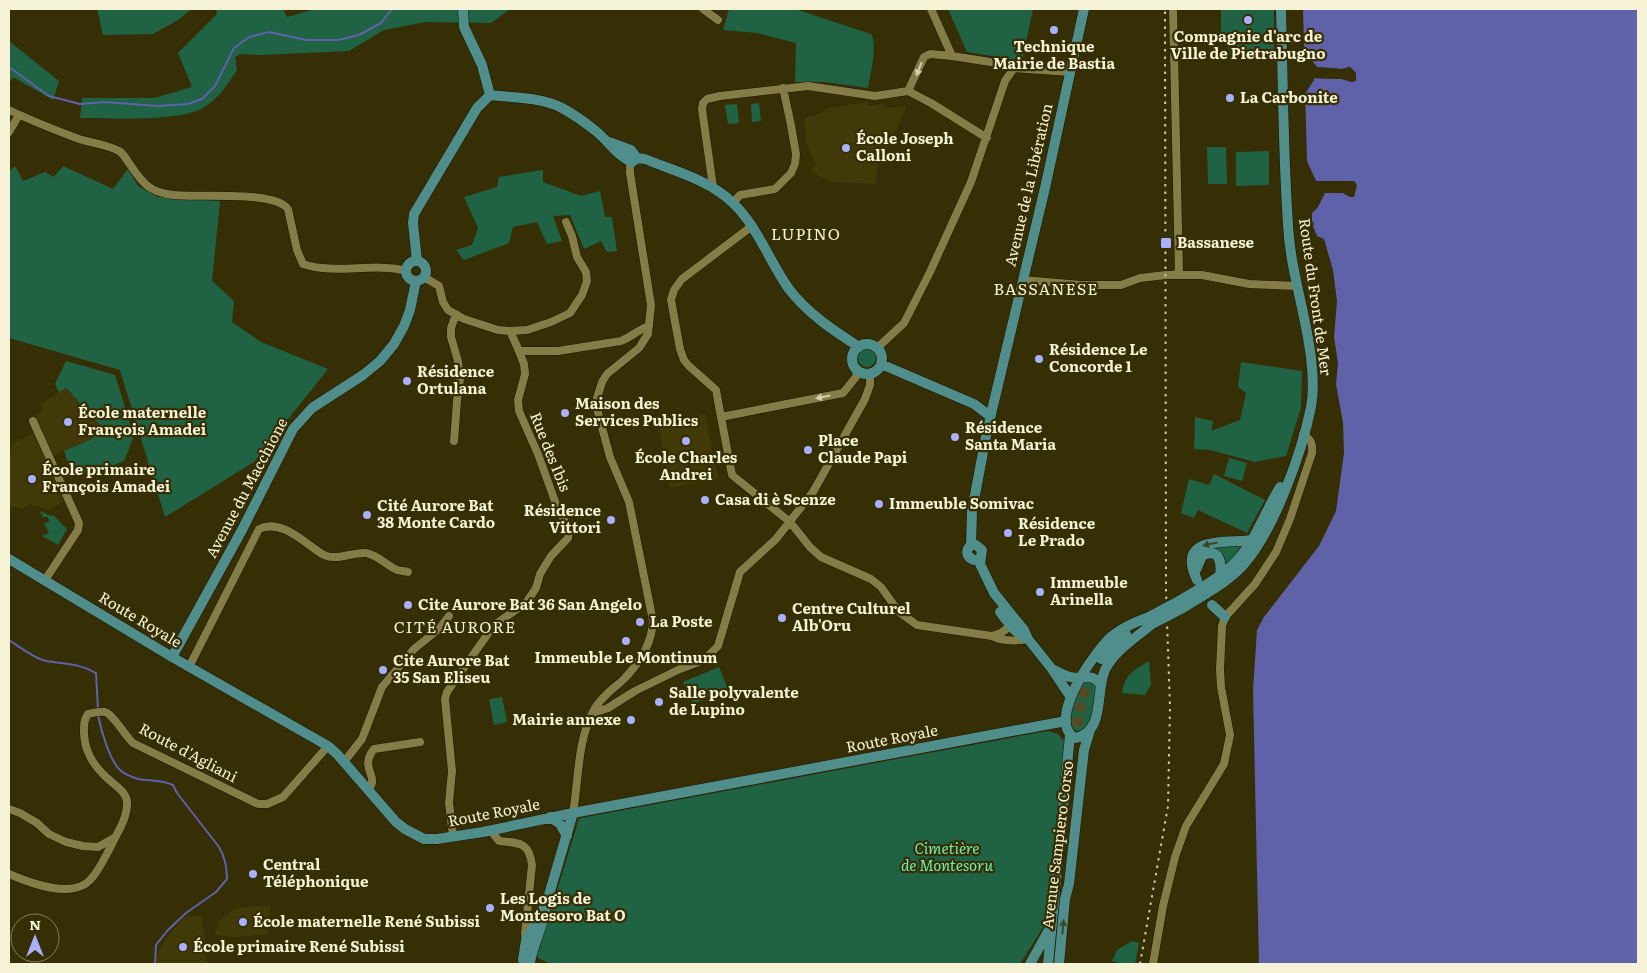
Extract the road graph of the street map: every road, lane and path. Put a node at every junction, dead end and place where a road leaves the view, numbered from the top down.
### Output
1 (703, 9) edge
2 (931, 9) edge
3 (1084, 9) edge
4 (1174, 9) edge
5 (1281, 9) edge
6 (463, 12) edge
7 (718, 20) dead end
8 (952, 56) junction
9 (1014, 68) junction
10 (1071, 72) junction
11 (783, 88) junction
12 (908, 91) junction
13 (490, 95) junction
14 (9, 110) edge
15 (19, 115) junction
16 (9, 132) edge
17 (987, 138) junction
18 (634, 160) junction
19 (713, 187) junction
20 (733, 202) junction
21 (566, 222) dead end
22 (752, 226) junction
23 (416, 261) junction
24 (406, 271) junction
25 (1176, 275) junction
26 (420, 279) junction
27 (1023, 280) junction
28 (1297, 286) junction
29 (456, 314) junction
30 (649, 326) junction
31 (510, 331) junction
32 (858, 347) junction
33 (877, 348) junction
34 (519, 351) junction
35 (881, 364) junction
36 (857, 370) junction
37 (870, 373) junction
38 (994, 402) junction
39 (974, 404) junction
40 (990, 416) junction
41 (721, 417) junction
42 (33, 422) dead end
43 (1304, 434) junction
44 (454, 441) dead end
45 (1293, 467) junction
46 (790, 522) junction
47 (1252, 540) junction
48 (9, 559) edge
49 (977, 559) junction
50 (408, 572) dead end
51 (1220, 576) junction
52 (45, 580) junction
53 (1180, 605) junction
54 (1212, 606) dead end
55 (449, 616) dead end
56 (1225, 617) junction
57 (1151, 621) junction
58 (1007, 628) junction
59 (992, 636) junction
60 (1028, 639) junction
61 (1007, 640) junction
62 (172, 657) junction
63 (189, 667) junction
64 (1052, 668) junction
65 (1095, 671) tunnel mouth
66 (1081, 678) junction
67 (1100, 684) junction
68 (1070, 696) junction
69 (593, 713) junction
70 (1066, 721) junction
71 (1090, 729) junction
72 (1075, 740) junction
73 (420, 742) dead end
74 (328, 746) junction
75 (344, 762) junction
76 (368, 790) junction
77 (9, 809) edge
78 (573, 813) junction
79 (550, 817) junction
80 (491, 831) junction
81 (453, 836) junction
82 (567, 836) junction
83 (114, 838) junction
84 (9, 874) edge
85 (1060, 899) junction
86 (546, 905) junction
87 (528, 915) junction
88 (1053, 923) junction
89 (532, 928) junction
90 (532, 940) junction
91 (1061, 961) edge
92 (526, 962) edge
93 (1030, 964) edge
94 (1048, 964) edge
95 (1153, 964) edge

1 - 7 street
2 - 8 street
3 - 10 main road, Avenue de la Libération
4 - 25 street
5 - 28 main road, Route du Front de Mer
6 - 13 main road
8 - 9 street
8 -> 12 street
9 - 10 street
9 - 17 street
10 - 27 main road, Avenue de la Libération
11 - 12 street
11 - 19 street
11 - 20 street
12 - 17 street
13 - 18 main road
13 - 23 main road
14 - 15 street
15 - 16 street
15 - 24 street
17 - 33 street
18 - 19 main road
18 - 30 street
19 - 20 main road
20 - 22 main road
21 - 31 street
22 - 32 main road
22 - 41 street
23 - 24 main road
23 - 26 main road
24 - 26 main road
25 - 27 street
25 - 28 street
26 - 29 street
26 - 62 main road, Avenue du Macchione
27 - 38 main road, Avenue de la Libération
28 - 43 main road, Route du Front de Mer
29 - 31 street
29 - 44 street
30 - 34 street
30 - 69 street
31 - 34 street, Rue des Ibis
32 - 33 main road
32 - 36 main road
33 - 35 main road
34 - 81 street, Rue des Ibis
35 - 37 main road
35 - 39 main road
36 - 37 main road
36 -> 41 street
37 - 46 street
38 - 39 main road
38 - 40 main road, Avenue de la Libération
39 - 40 main road
40 - 49 main road, Avenue de la Libération
41 - 46 street
42 - 52 street
43 - 45 main road, Route du Front de Mer
43 - 56 street
45 - 47 main road, Route du Front de Mer
45 - 53 main road, Route du Front de Mer
46 - 59 street
46 - 69 street
47 - 51 main road, Route du Front de Mer
47 -> 51 main road
48 - 52 main road, Route Royale
49 - 58 main road
49 - 60 main road
50 - 63 street
51 - 53 main road, Route du Front de Mer
52 - 62 main road, Route Royale
53 - 57 main road, Route du Front de Mer, bridge
54 - 56 main road
55 - 75 street
56 - 95 street
57 - 65 main road, Route du Front de Mer
57 - 66 main road, Route du Front de Mer
57 - 67 main road, Route du Front de Mer
58 - 59 street
58 - 60 main road
58 - 61 street
59 - 61 street
60 - 61 street
60 - 64 main road
62 - 63 main road, Route Royale
63 - 74 main road, Route Royale
64 - 66 main road
64 - 68 main road
66 - 67 main road
66 - 68 main road, Route du Front de Mer
67 - 71 main road, Avenue Sampiero Corso
68 - 70 main road
69 - 78 street
70 - 72 main road
70 - 78 main road, Route Royale
71 - 72 main road
71 - 85 main road, Avenue Sampiero Corso
72 - 85 main road, Avenue Sampiero Corso
73 - 76 street
74 - 75 main road, Route Royale
74 - 83 street, Route d'Agliani
75 - 76 main road, Route Royale
76 - 81 main road, Route Royale
77 - 83 street
78 - 79 main road, Route Royale
78 - 82 main road
79 - 80 main road, Route Royale
79 - 82 main road
80 - 81 main road, Route Royale
80 - 87 street
82 - 86 main road
83 - 84 street, Route d'Agliani
85 - 88 main road, Avenue Sampiero Corso
91 -> 85 main road, Avenue Sampiero Corso
86 - 89 main road
86 - 90 main road
87 - 89 street
87 - 90 street
88 - 93 main road
88 - 94 main road, Avenue Sampiero Corso
89 - 90 main road
90 - 92 main road

